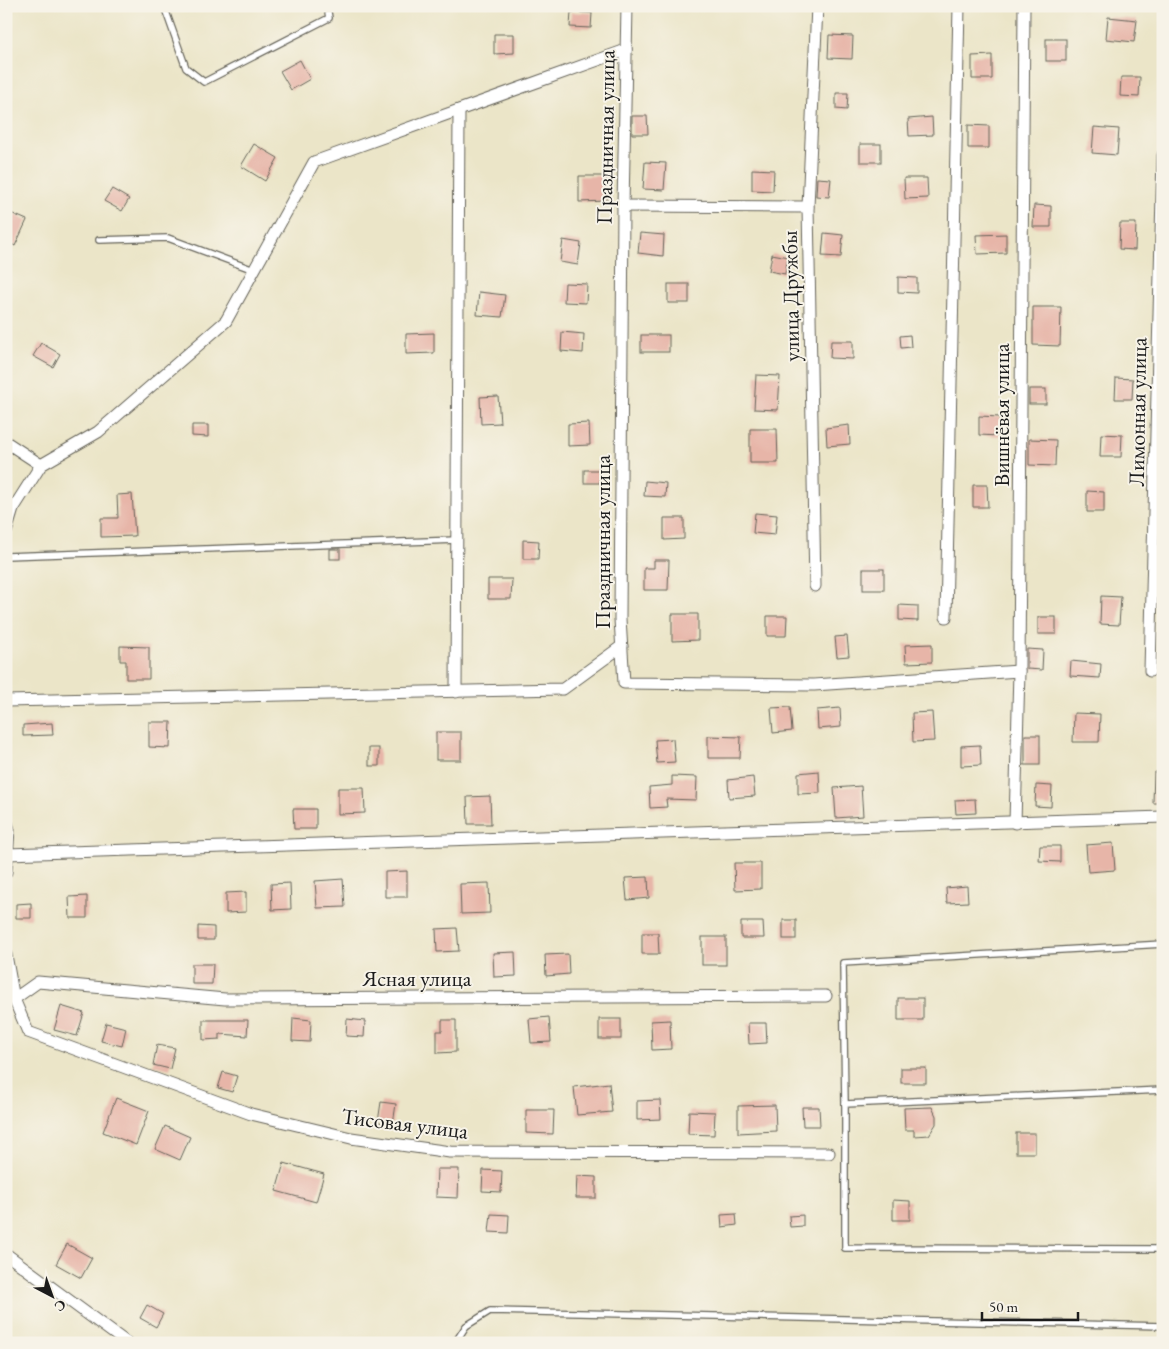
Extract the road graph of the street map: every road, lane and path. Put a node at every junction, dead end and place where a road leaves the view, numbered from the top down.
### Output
1 (164, 6) edge
2 (327, 6) edge
3 (627, 6) edge
4 (817, 6) edge
5 (959, 6) edge
6 (1024, 6) edge
7 (626, 50) junction
8 (459, 110) junction
9 (1163, 155) edge
10 (623, 206) junction
11 (808, 207) junction
12 (99, 240) dead end
13 (254, 270) junction
14 (6, 442) edge
15 (41, 465) junction
16 (6, 532) edge
17 (457, 540) junction
18 (6, 556) edge
19 (815, 586) dead end
20 (946, 617) dead end
21 (622, 646) junction
22 (1019, 671) junction
23 (1150, 671) dead end
24 (456, 692) junction
25 (6, 701) edge
26 (1163, 817) edge
27 (6, 820) edge
28 (1015, 823) junction
29 (7, 854) edge
30 (6, 872) edge
31 (1163, 944) edge
32 (6, 955) edge
33 (826, 996) dead end
34 (10, 998) edge
35 (1163, 1090) edge
36 (844, 1104) junction
37 (830, 1153) dead end
38 (1163, 1249) edge
39 (6, 1254) edge
40 (1163, 1326) edge
41 (127, 1343) edge
42 (455, 1343) edge

1 - 2 lane
3 - 7 street, Праздничная улица
4 - 11 street, улица Дружбы
5 - 20 street
6 - 22 street, Вишнёвая улица
7 - 8 street
7 - 10 street, Праздничная улица
8 - 13 street
8 - 17 street
9 - 23 street, Лимонная улица
10 - 11 street
10 - 21 street, Праздничная улица
11 - 19 street, улица Дружбы
12 - 13 lane
13 - 15 street
14 - 15 street
15 - 16 street
17 - 18 lane
17 - 24 street
21 - 22 street, Праздничная улица
21 - 24 street
22 - 28 street, Вишнёвая улица
24 - 25 street
26 - 28 street
27 - 29 street
28 - 29 street
29 - 30 street
31 - 36 lane
32 - 34 street, Тисовая улица
33 - 34 street, Ясная улица
34 - 37 street, Тисовая улица
35 - 36 lane
36 - 38 lane
39 - 41 street
40 - 42 lane

